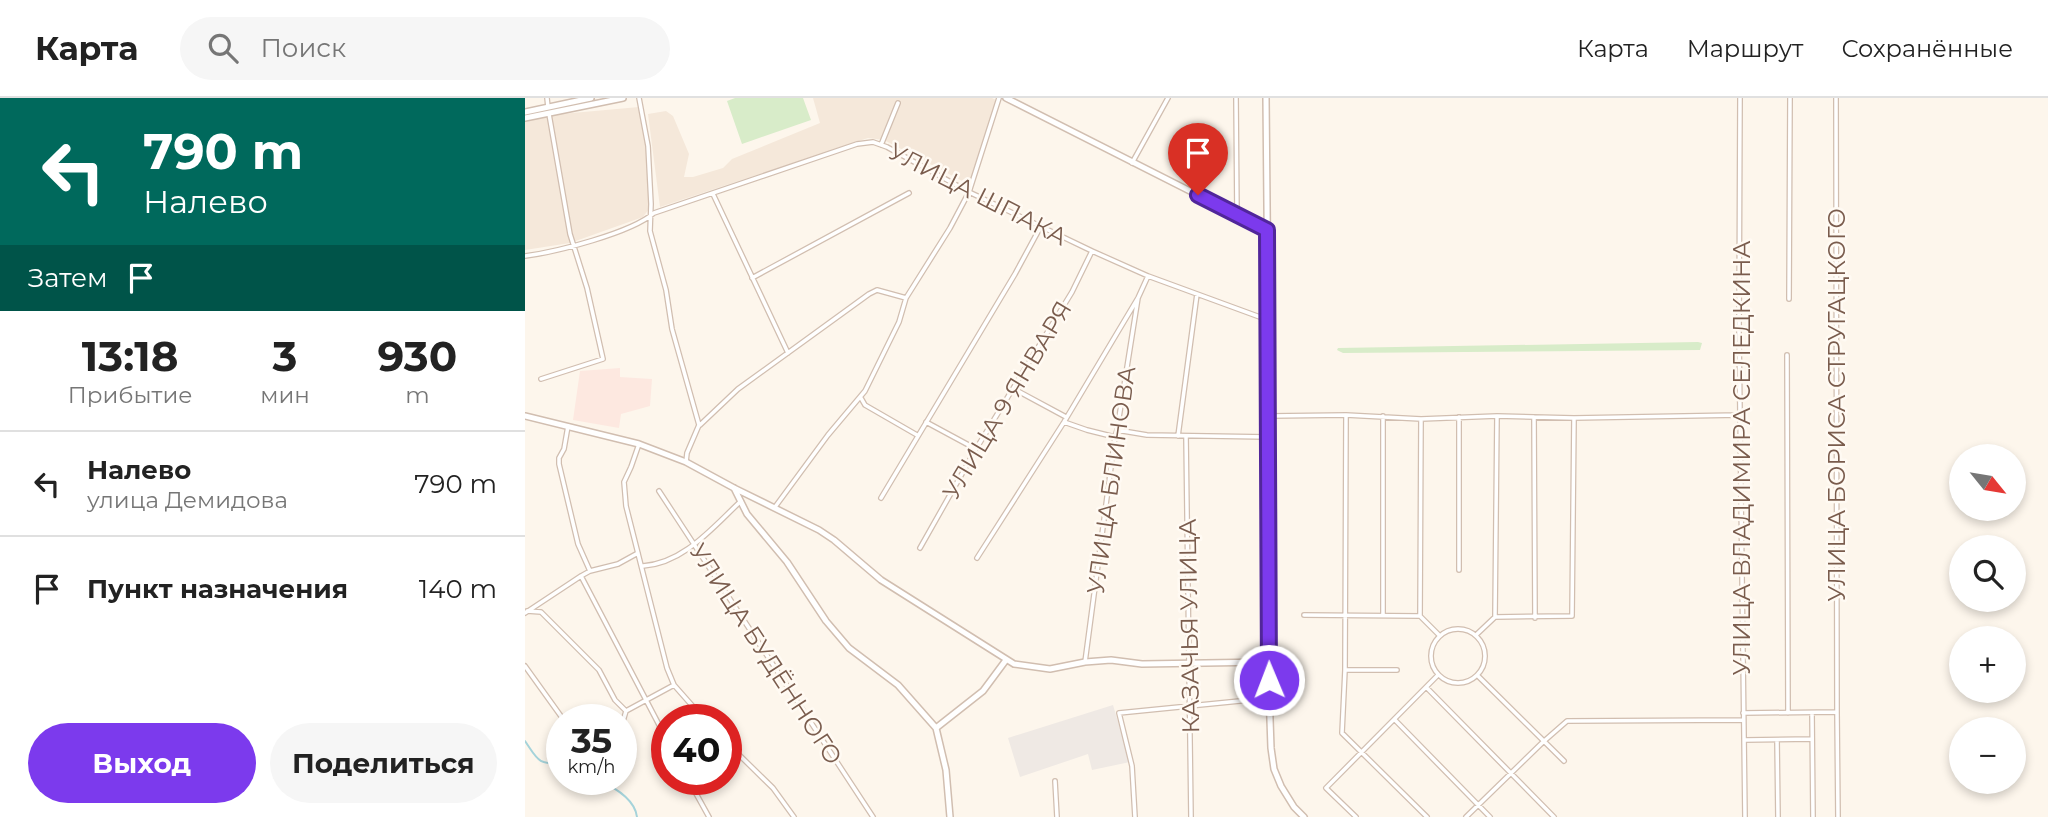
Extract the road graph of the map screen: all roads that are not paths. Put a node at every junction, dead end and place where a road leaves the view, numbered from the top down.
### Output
1 (547, 98) edge
2 (591, 98) edge
3 (623, 98) edge
4 (639, 98) edge
5 (999, 98) edge
6 (1006, 98) edge
7 (1168, 98) edge
8 (1235, 98) edge
9 (1266, 98) edge
10 (1740, 98) edge
11 (1790, 98) edge
12 (1836, 98) edge
13 (898, 103) dead end
14 (549, 109) junction
15 (525, 112) edge
16 (525, 118) edge
17 (881, 145) junction
18 (1132, 163) junction
19 (969, 191) junction
20 (909, 193) dead end
21 (713, 194) junction
22 (1237, 215) junction
23 (650, 216) junction
24 (1041, 226) junction
25 (1267, 230) junction
26 (573, 246) junction
27 (1092, 251) junction
28 (525, 256) edge
29 (1148, 276) junction
30 (752, 278) junction
31 (1197, 294) junction
32 (907, 298) junction
33 (1138, 298) junction
34 (1789, 299) dead end
35 (1268, 320) junction
36 (788, 353) junction
37 (1787, 355) dead end
38 (541, 379) dead end
39 (1014, 389) junction
40 (861, 398) junction
41 (1346, 415) junction
42 (1740, 415) junction
43 (525, 416) edge
44 (1269, 416) junction
45 (1383, 416) junction
46 (1497, 416) junction
47 (1459, 417) junction
48 (1534, 417) junction
49 (1574, 418) junction
50 (1065, 419) junction
51 (1421, 419) junction
52 (926, 422) junction
53 (699, 425) junction
54 (568, 426) junction
55 (1117, 430) junction
56 (917, 435) junction
57 (1178, 436) junction
58 (1186, 436) junction
59 (1115, 437) junction
60 (1268, 438) junction
61 (639, 443) junction
62 (976, 449) junction
63 (686, 462) junction
64 (734, 488) junction
65 (659, 491) dead end
66 (881, 498) dead end
67 (741, 501) junction
68 (775, 507) junction
69 (695, 545) junction
70 (920, 548) dead end
71 (638, 553) junction
72 (977, 558) dead end
73 (642, 566) junction
74 (1459, 570) dead end
75 (590, 571) junction
76 (581, 576) junction
77 (526, 611) edge
78 (1304, 615) dead end
79 (1344, 615) junction
80 (1383, 615) junction
81 (1420, 616) junction
82 (1495, 617) junction
83 (1535, 618) junction
84 (1439, 635) junction
85 (1476, 635) junction
86 (1006, 660) junction
87 (1085, 662) junction
88 (1269, 662) junction
89 (1189, 663) junction
90 (525, 666) edge
91 (1345, 670) junction
92 (1397, 670) dead end
93 (1438, 675) junction
94 (1478, 676) junction
95 (674, 685) junction
96 (1427, 688) junction
97 (1270, 698) junction
98 (645, 702) junction
99 (552, 704) edge
100 (619, 704) edge
101 (691, 704) edge
102 (637, 706) edge
103 (1190, 706) junction
104 (651, 712) edge
105 (1837, 712) junction
106 (1743, 713) junction
107 (1788, 713) junction
108 (1812, 713) junction
109 (1395, 720) junction
110 (1743, 720) junction
111 (936, 728) junction
112 (1812, 739) junction
113 (1744, 740) junction
114 (1777, 740) junction
115 (1543, 742) junction
116 (1361, 753) junction
117 (742, 758) edge
118 (1564, 761) dead end
119 (1510, 774) junction
120 (1055, 781) dead end
121 (697, 795) edge
122 (1478, 805) junction
123 (1296, 809) junction
124 (709, 817) edge
125 (794, 817) edge
126 (873, 817) edge
127 (950, 817) edge
128 (1057, 817) edge
129 (1135, 817) edge
130 (1191, 817) edge
131 (1291, 817) edge
132 (1304, 817) edge
133 (1356, 817) edge
134 (1427, 817) edge
135 (1467, 817) edge
136 (1490, 817) edge
137 (1554, 817) edge
138 (1745, 817) edge
139 (1778, 817) edge
140 (1813, 817) edge
141 (1838, 817) edge

1 - 14 street
2 - 14 street
3 - 14 street
4 - 23 street
5 - 19 street
6 - 18 street
7 - 18 street
8 - 22 street
9 - 25 street
10 - 42 street, УЛИЦА ВЛАДИМИРА СЕЛЕДКИНА
11 - 34 street
12 - 105 street, УЛИЦА БОРИСА СТРУГАЦКОГО
13 - 17 street
14 - 15 street
14 - 16 street
14 - 26 street
17 - 19 street, УЛИЦА ШПАКА
17 - 21 street, УЛИЦА ШПАКА
18 - 22 street
19 - 24 street, УЛИЦА ШПАКА
19 - 32 street
20 - 30 street
21 - 23 street, УЛИЦА ШПАКА
21 - 30 street
22 - 25 street
23 - 26 street, УЛИЦА ШПАКА
23 - 53 street
24 - 27 street, УЛИЦА ШПАКА
24 - 52 street
25 - 35 street
26 - 28 street, УЛИЦА ШПАКА
26 - 38 street
27 - 29 street, УЛИЦА ШПАКА
27 - 39 street, УЛИЦА 9 ЯНВАРЯ
29 - 31 street, УЛИЦА ШПАКА
29 - 33 street
30 - 36 street
31 - 35 street, УЛИЦА ШПАКА
31 - 57 street
32 - 36 street
32 - 40 street
33 - 50 street
33 - 55 street, УЛИЦА БЛИНОВА
35 - 44 street
36 - 53 street
37 - 107 street
39 - 50 street
39 - 62 street, УЛИЦА 9 ЯНВАРЯ
40 - 56 street
40 - 68 street
41 - 44 street
41 - 45 street
41 - 79 street
42 - 49 street
42 - 106 street, УЛИЦА ВЛАДИМИРА СЕЛЕДКИНА
43 - 54 street
44 - 60 street
45 - 51 street
45 - 80 street
46 - 47 street
46 - 48 street
46 - 82 street
47 - 51 street
47 - 74 street
48 - 49 street
48 - 83 street
49 - 83 street
50 - 59 street
50 - 72 street
51 - 81 street
52 - 56 street
52 - 62 street
53 - 63 street
54 - 61 street
54 - 75 street
55 - 57 street
55 - 59 street, УЛИЦА БЛИНОВА
56 - 66 street
57 - 58 street
58 - 60 street
58 - 89 street, КАЗАЧЬЯ УЛИЦА
59 - 87 street, УЛИЦА БЛИНОВА
60 - 88 street
61 - 63 street
61 - 71 street
62 - 70 street, УЛИЦА 9 ЯНВАРЯ
63 - 64 street
64 - 67 street
64 - 68 street
65 - 69 street, УЛИЦА БУДЁННОГО
67 - 69 street
67 - 111 street
68 - 86 street
69 - 73 street
69 - 126 street, УЛИЦА БУДЁННОГО
71 - 73 street
71 - 75 street
73 - 95 street
75 - 76 street
76 - 77 street
76 - 98 street
77 - 100 street
78 - 79 street
79 - 80 street
79 - 91 street
80 - 81 street
81 - 84 street
82 - 83 street
82 - 85 street
84 - 85 street
84 - 93 street
85 - 94 street
86 - 87 street
86 - 111 street
87 - 89 street
88 - 89 street
88 - 97 street
89 - 103 street, КАЗАЧЬЯ УЛИЦА
90 - 99 street
91 - 92 street
91 - 116 street
93 - 94 street
93 - 96 street
94 - 115 street
95 - 98 street
95 - 101 street
96 - 109 street
96 - 119 street
97 - 103 street
97 - 123 street
98 - 102 street
98 - 104 street
103 - 129 street
103 - 130 street, КАЗАЧЬЯ УЛИЦА
105 - 108 street
105 - 141 street, УЛИЦА БОРИСА СТРУГАЦКОГО
106 - 107 street
106 - 110 street, УЛИЦА ВЛАДИМИРА СЕЛЕДКИНА
107 - 108 street
108 - 112 street
109 - 116 street
109 - 122 street
110 - 113 street, УЛИЦА ВЛАДИМИРА СЕЛЕДКИНА
110 - 115 street
111 - 127 street
112 - 114 street
112 - 140 street
113 - 114 street
113 - 138 street, УЛИЦА ВЛАДИМИРА СЕЛЕДКИНА
114 - 139 street
115 - 118 street
115 - 119 street
116 - 133 street
116 - 134 street
117 - 125 street
119 - 122 street
119 - 137 street
120 - 128 street
121 - 124 street
122 - 135 street
122 - 136 street
123 - 131 street
123 - 132 street

